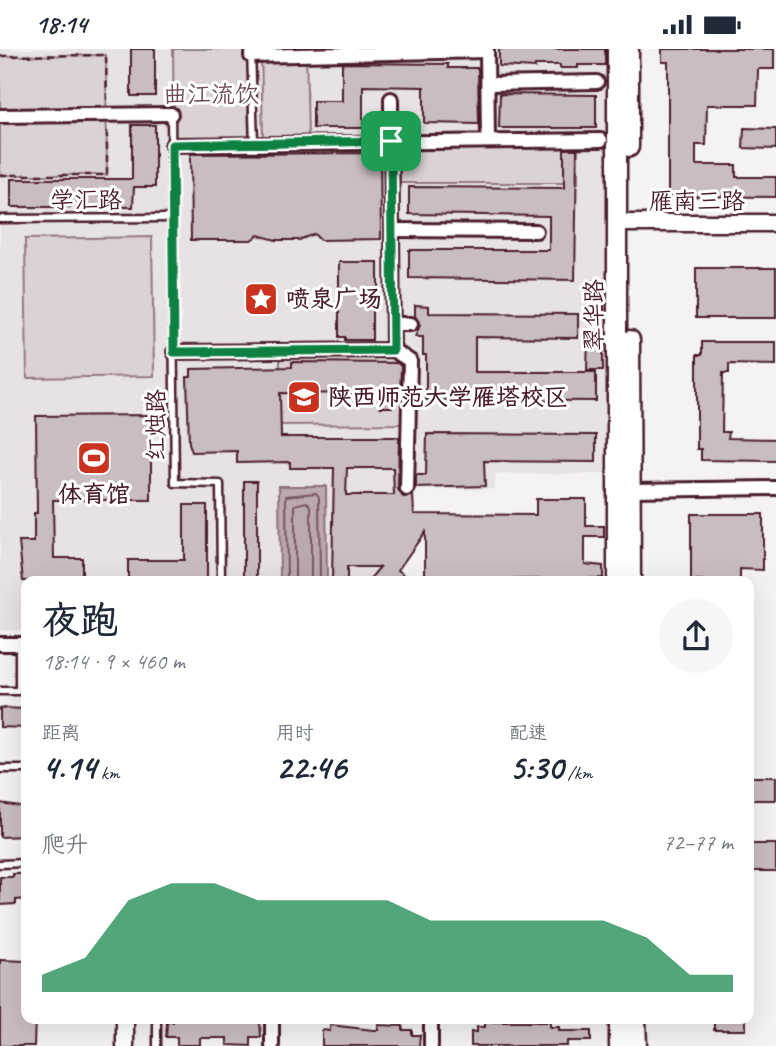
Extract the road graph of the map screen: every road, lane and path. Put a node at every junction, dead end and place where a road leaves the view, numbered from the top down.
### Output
1 (617, 49) edge
2 (629, 49) edge
3 (487, 50) edge
4 (251, 53) edge
5 (0, 56) edge
6 (597, 82) dead end
7 (488, 84) junction
8 (391, 99) dead end
9 (107, 114) junction
10 (171, 114) joint
11 (0, 117) edge
12 (601, 140) dead end
13 (391, 141) junction
14 (488, 141) junction
15 (254, 144) junction
16 (172, 145) junction
17 (0, 175) edge
18 (172, 218) junction
19 (0, 219) edge
20 (776, 223) edge
21 (624, 224) junction
22 (393, 230) junction
23 (536, 231) dead end
24 (393, 324) junction
25 (411, 324) dead end
26 (393, 350) junction
27 (174, 352) junction
28 (776, 488) edge
29 (407, 489) dead end
30 (632, 490) junction
31 (220, 576) edge
32 (617, 576) edge
33 (631, 576) edge
34 (0, 644) edge
35 (21, 644) edge
36 (21, 668) edge
37 (0, 691) edge
38 (0, 769) edge
39 (21, 769) edge
40 (0, 863) edge
41 (21, 863) edge
42 (125, 1024) edge
43 (157, 1024) edge
44 (272, 1024) edge
45 (431, 1024) edge
46 (619, 1024) edge
47 (636, 1024) edge
48 (125, 1046) edge
49 (157, 1046) edge
50 (272, 1046) edge
51 (431, 1046) edge
52 (619, 1046) edge
53 (637, 1046) edge

1 - 21 main road, 翠华路
2 - 21 main road, 翠华路
3 - 4 street
3 - 7 street
4 - 15 lane
5 - 9 path
6 - 7 street
7 - 14 street
8 - 13 street
9 - 10 street
9 - 11 street
9 - 17 path
10 - 16 lane, 红烛路
12 - 14 street
13 - 14 street
13 - 15 street
13 - 22 street
15 - 16 street
16 - 18 lane, 红烛路
18 - 19 lane, 学汇路
18 - 27 lane, 红烛路
20 - 21 street, 雁南三路
21 - 30 main road, 翠华路
21 - 32 main road, 翠华路
22 - 23 street
22 - 24 street
24 - 25 street
24 - 26 street
26 - 27 street
26 - 29 street
27 - 31 lane, 红烛路
28 - 30 street
30 - 33 main road, 翠华路
34 - 35 street
36 - 37 lane
38 - 39 lane
40 - 41 lane
42 - 48 street
43 - 49 lane
44 - 50 street
45 - 51 street
46 - 52 main road
47 - 53 main road

